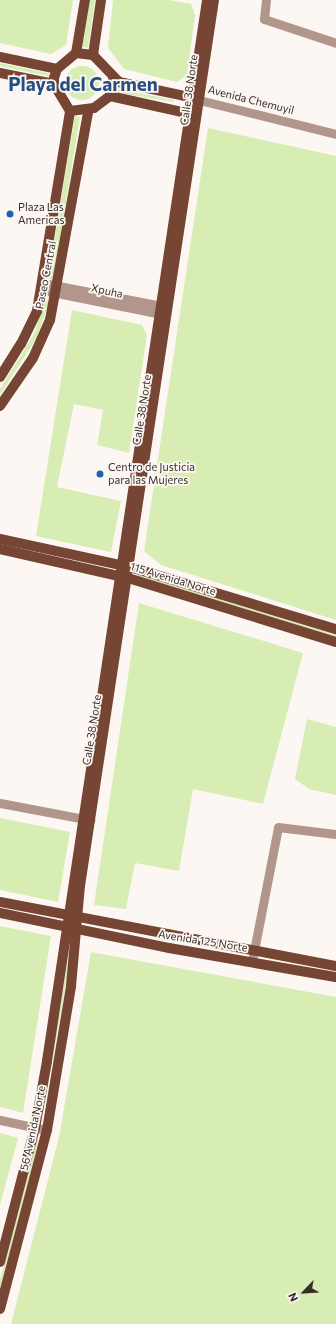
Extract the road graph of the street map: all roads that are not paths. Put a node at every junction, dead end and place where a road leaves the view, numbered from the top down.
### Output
1 (85, 0) edge
2 (101, 0) edge
3 (210, 0) edge
4 (266, 0) edge
5 (336, 43) edge
6 (76, 53) junction
7 (93, 55) junction
8 (0, 57) edge
9 (56, 70) junction
10 (0, 73) edge
11 (113, 79) junction
12 (54, 84) junction
13 (110, 96) junction
14 (196, 99) junction
15 (70, 112) junction
16 (88, 112) junction
17 (194, 115) junction
18 (336, 134) edge
19 (42, 286) junction
20 (57, 289) junction
21 (165, 311) junction
22 (0, 377) edge
23 (0, 406) edge
24 (0, 539) edge
25 (0, 549) edge
26 (125, 572) junction
27 (336, 629) edge
28 (336, 642) edge
29 (0, 803) edge
30 (87, 820) junction
31 (336, 834) edge
32 (0, 902) edge
33 (0, 913) edge
34 (73, 922) junction
35 (124, 939) junction
36 (253, 949) junction
37 (76, 950) junction
38 (252, 961) junction
39 (336, 966) edge
40 (336, 977) edge
41 (0, 1120) edge
42 (35, 1128) junction
43 (47, 1130) junction
44 (0, 1262) edge
45 (0, 1309) edge

1 - 6 main road
2 - 7 main road
3 - 14 main road, Calle 38 Norte
4 - 5 street
6 - 7 main road
6 - 9 main road
7 - 11 main road
8 - 9 main road
9 - 12 main road
10 - 12 main road
11 - 13 main road
11 - 14 main road, Avenida Chemuyil
12 - 15 main road
13 - 16 main road
13 - 17 main road
14 - 17 main road, Calle 38 Norte
14 - 18 street, Avenida Chemuyil
15 - 16 main road
15 - 19 main road, Paseo Central
16 - 20 main road, Paseo Central
17 - 21 main road, Calle 38 Norte
19 - 20 street, Xpuha
19 - 22 main road, Paseo Central
20 - 21 street, Xpuha
20 - 23 main road, Paseo Central
21 - 26 main road, Calle 38 Norte
24 - 26 main road, 115 Avenida Norte
25 - 26 main road, 115 Avenida Norte
26 - 27 main road, 115 Avenida Norte
26 - 28 main road, 115 Avenida Norte
26 - 30 main road, Calle 38 Norte
29 - 30 street
30 - 34 main road, Calle 38 Norte
31 - 36 street
32 - 34 main road
33 - 34 main road
34 - 35 main road, Avenida 125 Norte
34 - 36 main road, Avenida 125 Norte
34 - 37 main road, 56 Avenida Norte
34 - 42 main road, 56 Avenida Norte
35 - 37 main road
35 - 38 main road, Avenida 125 Norte
36 - 38 street
36 - 39 main road, Avenida 125 Norte
37 - 43 main road, 56 Avenida Norte
38 - 40 main road, Avenida 125 Norte
41 - 42 street
42 - 43 street
42 - 44 main road, 56 Avenida Norte
43 - 45 main road, 56 Avenida Norte

